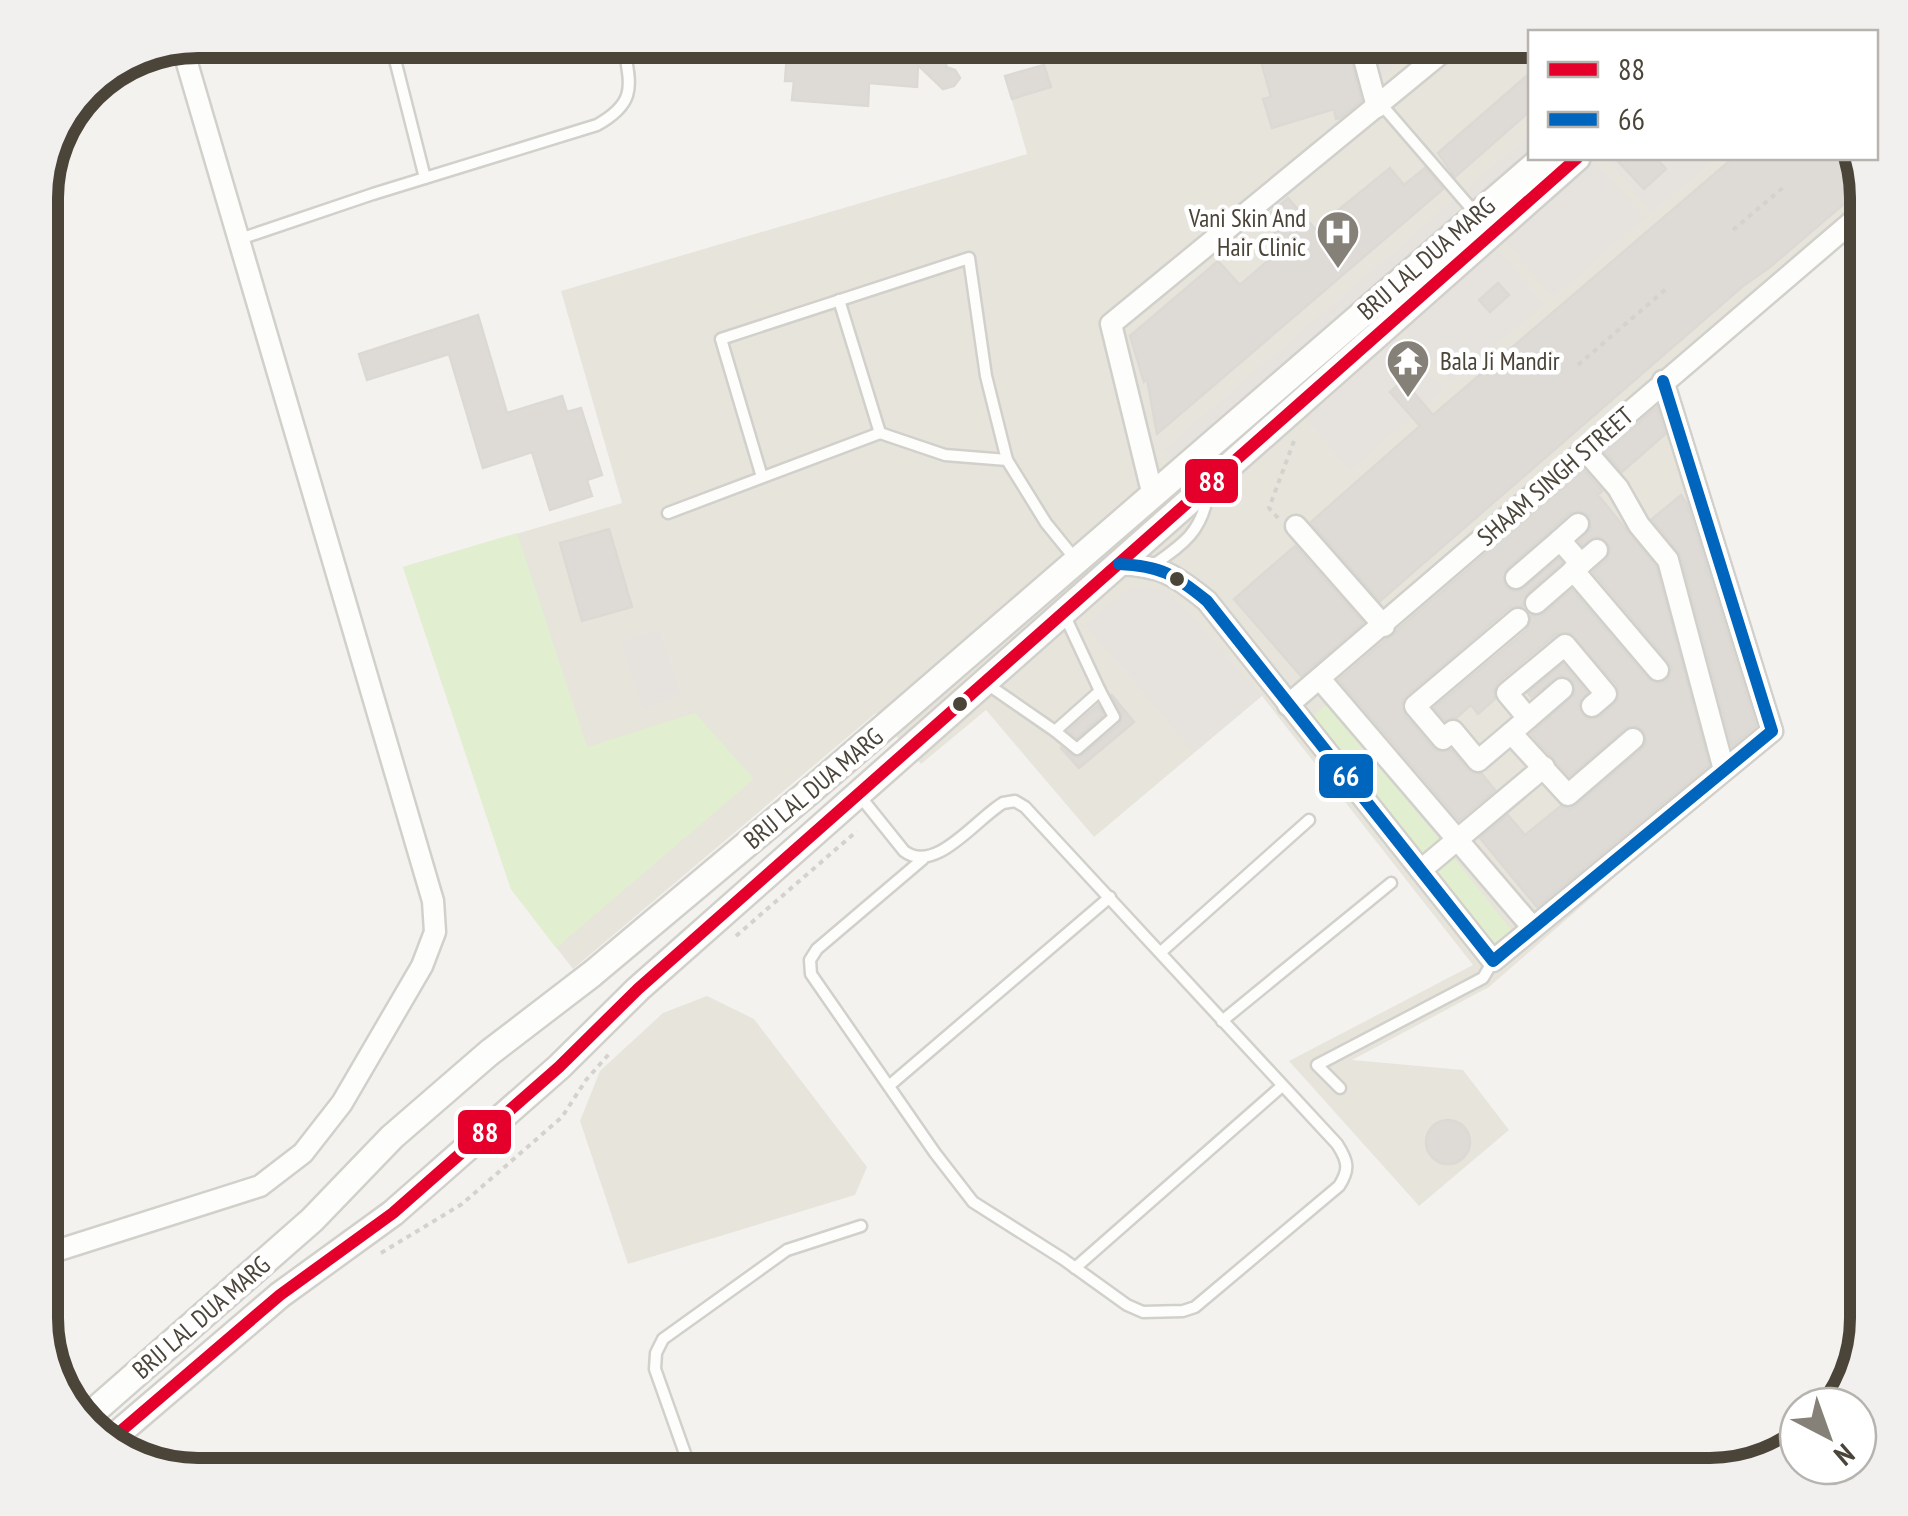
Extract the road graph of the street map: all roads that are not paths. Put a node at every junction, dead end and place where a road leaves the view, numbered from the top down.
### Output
1 (394, 57) edge
2 (626, 57) edge
3 (1364, 57) edge
4 (1437, 57) edge
5 (186, 58) edge
6 (1379, 106) junction
7 (1542, 160) edge
8 (1575, 160) edge
9 (425, 178) junction
10 (1477, 214) junction
11 (1850, 223) edge
12 (239, 240) junction
13 (839, 300) junction
14 (1663, 381) junction
15 (880, 433) junction
16 (1585, 450) junction
17 (1007, 460) junction
18 (762, 477) junction
19 (1210, 483) junction
20 (1152, 496) junction
21 (668, 512) dead end
22 (1578, 524) dead end
23 (1289, 525) road end
24 (1560, 540) junction
25 (1077, 561) junction
26 (1584, 562) junction
27 (1118, 564) junction
28 (1152, 566) junction
29 (1516, 578) dead end
30 (1536, 603) dead end
31 (1063, 614) junction
32 (1518, 619) dead end
33 (1384, 626) junction
34 (1658, 670) dead end
35 (1320, 679) junction
36 (985, 683) junction
37 (1562, 689) dead end
38 (1100, 691) junction
39 (1288, 706) junction
40 (1592, 706) dead end
41 (1528, 718) junction
42 (1055, 731) junction
43 (1511, 732) junction
44 (1634, 739) dead end
45 (1544, 767) junction
46 (1724, 770) junction
47 (858, 794) junction
48 (1309, 820) dead end
49 (1459, 840) junction
50 (923, 860) junction
51 (1421, 870) junction
52 (1391, 883) dead end
53 (1110, 898) junction
54 (1533, 928) junction
55 (1161, 952) junction
56 (1493, 961) junction
57 (1222, 1021) junction
58 (890, 1084) junction
59 (1282, 1086) junction
60 (1340, 1088) dead end
61 (860, 1226) dead end
62 (58, 1250) edge
63 (1075, 1268) junction
64 (93, 1411) edge
65 (118, 1433) edge
66 (687, 1458) edge

1 - 9 lane
2 - 9 lane
3 - 6 street
4 - 6 street
5 - 12 street
6 - 10 lane
6 - 20 street
7 - 10 street, BRIJ LAL DUA MARG
8 - 19 street, BRIJ LAL DUA MARG
9 - 12 lane
10 - 20 street, BRIJ LAL DUA MARG
11 - 14 street, SHAAM SINGH STREET
12 - 62 street
13 - 15 lane
13 - 17 lane
13 - 18 lane
14 - 16 street, SHAAM SINGH STREET
14 - 46 street
15 - 17 lane
15 - 18 lane
16 - 33 street, SHAAM SINGH STREET
16 - 46 street
17 - 25 lane
18 - 21 lane
19 - 27 street, BRIJ LAL DUA MARG
19 - 28 lane
20 - 25 street, BRIJ LAL DUA MARG
22 - 24 street
23 - 33 street
24 - 26 street
24 - 29 street
25 - 64 street, BRIJ LAL DUA MARG
26 - 30 street
26 - 34 street
27 - 28 street
27 - 31 street, BRIJ LAL DUA MARG
28 - 39 street
31 - 36 street, BRIJ LAL DUA MARG
31 - 38 lane
32 - 43 street
33 - 35 street, SHAAM SINGH STREET
35 - 39 street, SHAAM SINGH STREET
35 - 49 street
36 - 42 lane
36 - 47 street, BRIJ LAL DUA MARG
37 - 41 street
38 - 42 lane
38 - 42 lane
39 - 51 street
40 - 41 street
41 - 43 street
43 - 45 street
44 - 45 street
45 - 49 street
46 - 54 street
47 - 50 lane
47 - 65 street, BRIJ LAL DUA MARG
48 - 55 lane
49 - 51 street
49 - 54 street
50 - 53 lane
50 - 58 lane
51 - 56 street
52 - 57 lane
53 - 55 lane
53 - 58 lane
54 - 56 street
55 - 57 lane
56 - 60 lane
57 - 59 lane
58 - 63 lane
59 - 63 lane
59 - 63 lane
61 - 66 lane

